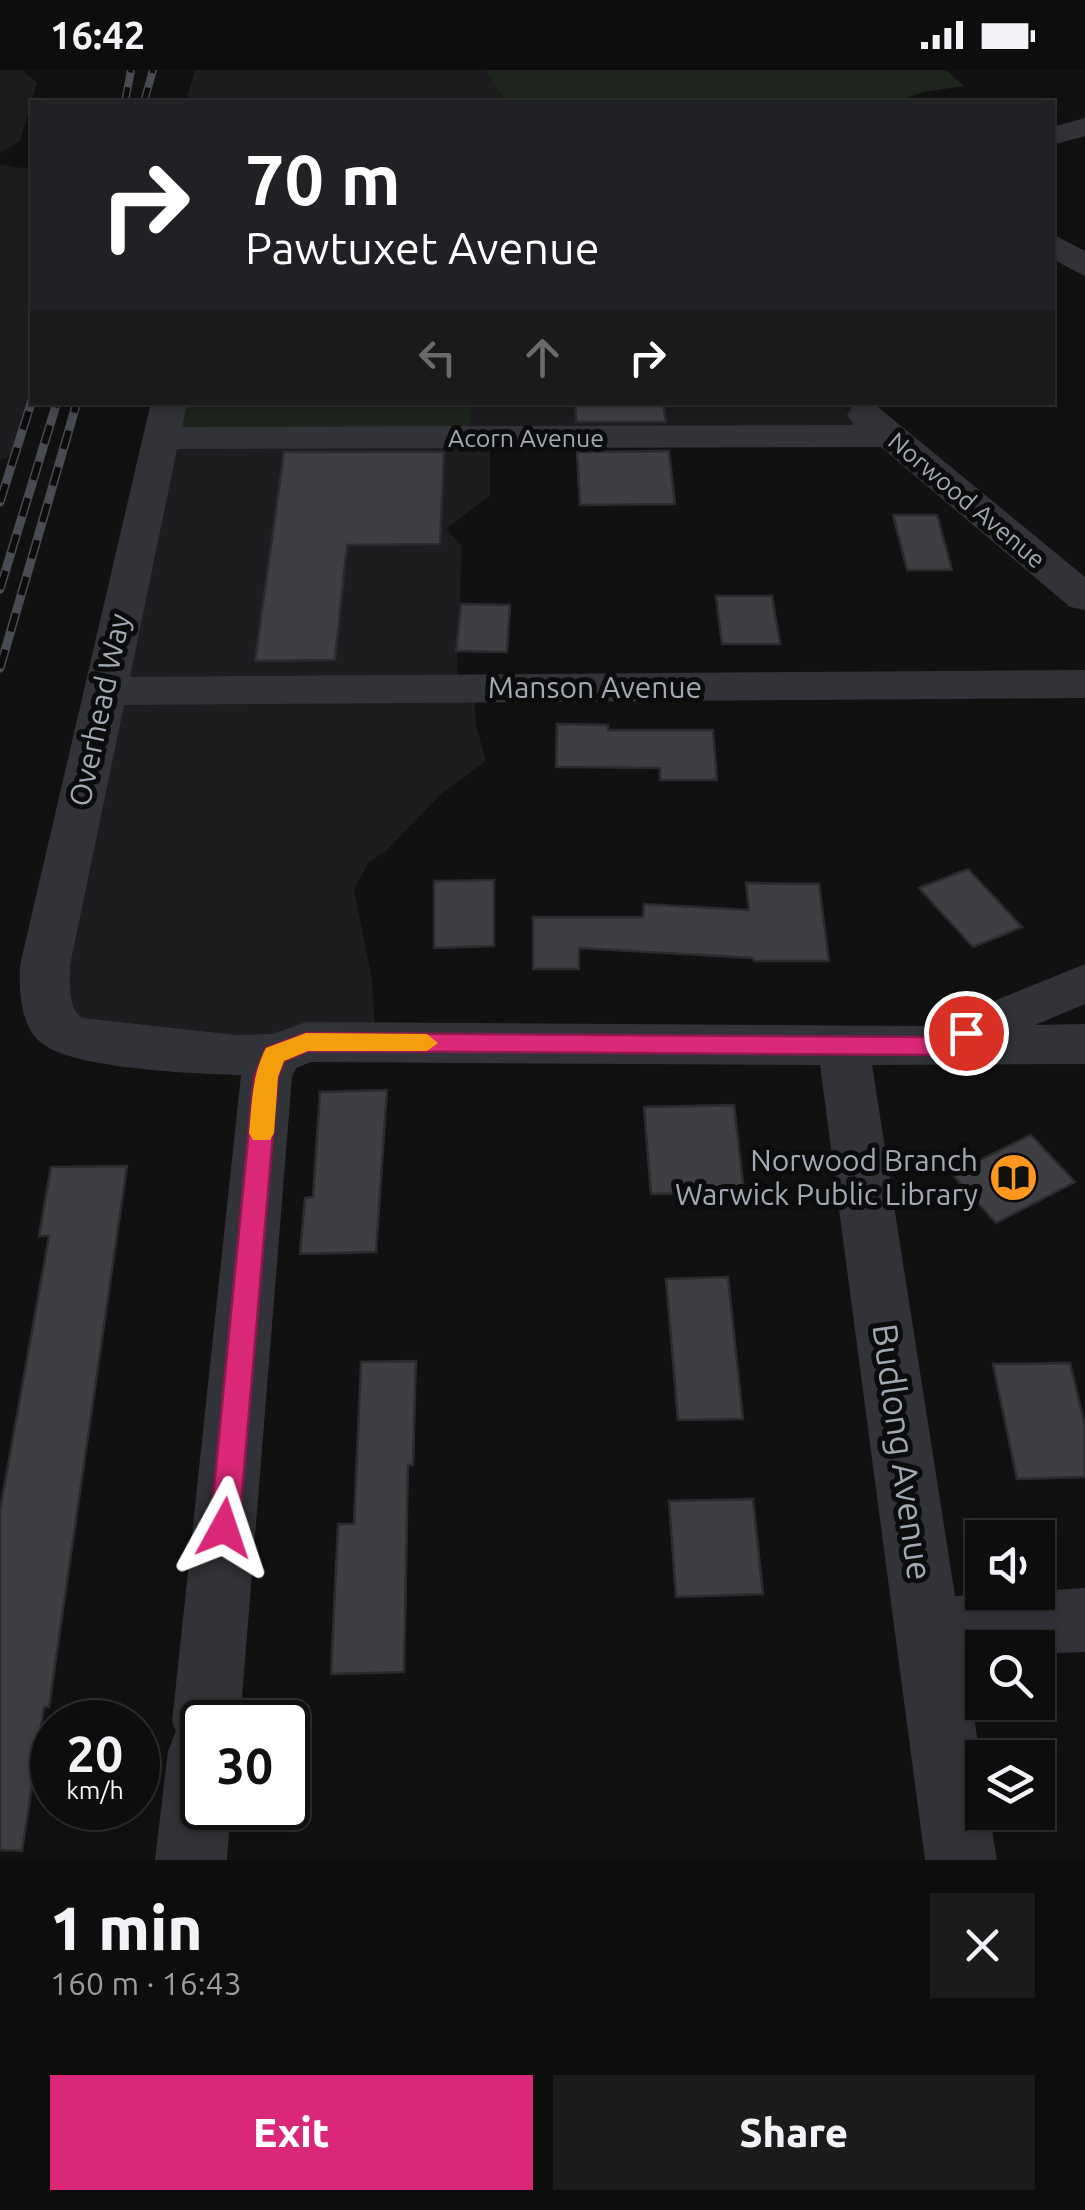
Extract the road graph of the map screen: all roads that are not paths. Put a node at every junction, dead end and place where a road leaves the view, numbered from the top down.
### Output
1 (1085, 127) edge
2 (1055, 135) edge
3 (1055, 246) edge
4 (1085, 266) edge
5 (854, 405) edge
6 (165, 420) edge
7 (891, 436) junction
8 (1085, 598) edge
9 (1085, 684) edge
10 (105, 691) junction
11 (1085, 983) edge
12 (1085, 1044) edge
13 (843, 1045) junction
14 (936, 1046) junction
15 (274, 1055) junction
16 (1085, 1620) edge
17 (928, 1629) junction
18 (208, 1700) edge
19 (194, 1830) edge
20 (191, 1860) edge
21 (961, 1860) edge

1 - 2 street
3 - 4 street
5 - 7 street, Norwood Avenue
6 - 7 street, Acorn Avenue
6 - 10 street, Overhead Way
7 - 8 street, Norwood Avenue
9 - 10 street, Manson Avenue
10 - 15 street, Overhead Way
11 - 14 street
12 - 14 street
13 - 14 street
13 - 15 street
13 - 17 street, Budlong Avenue
15 - 18 street
16 - 17 street
17 - 21 street, Budlong Avenue
19 - 20 street

